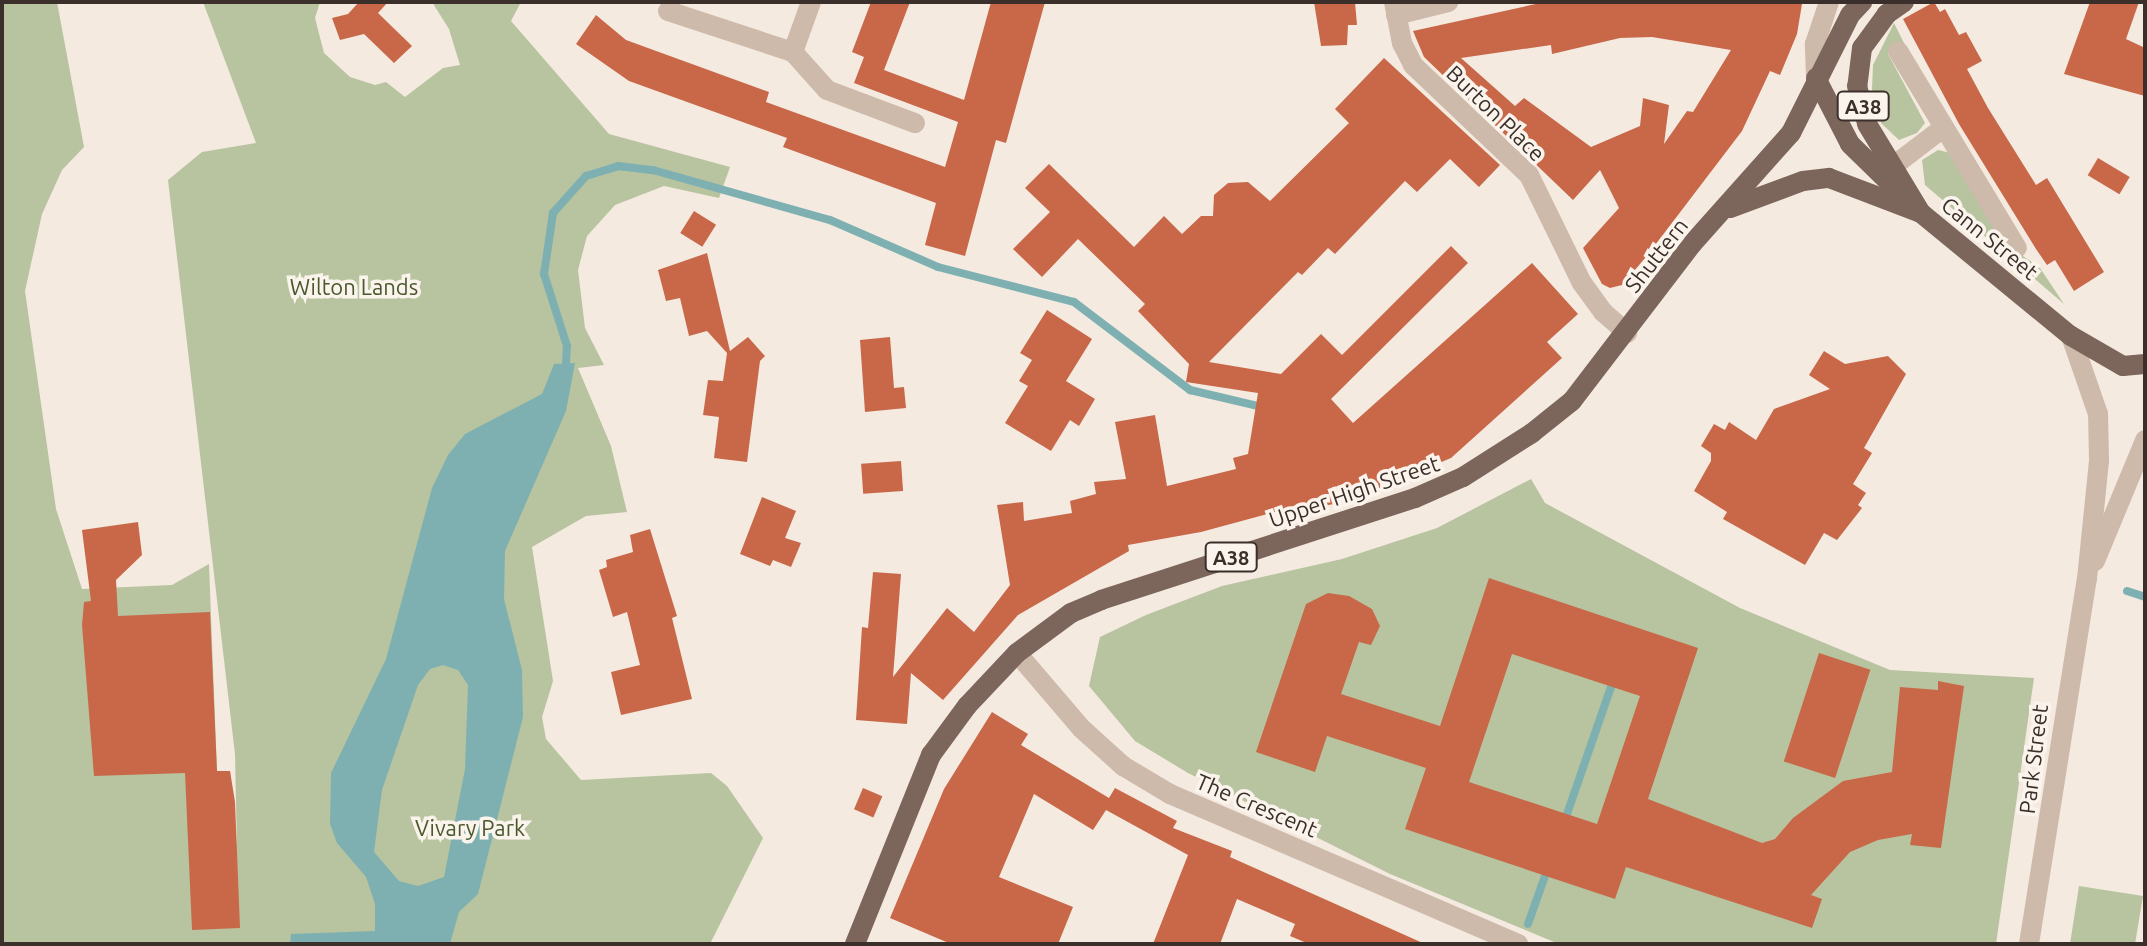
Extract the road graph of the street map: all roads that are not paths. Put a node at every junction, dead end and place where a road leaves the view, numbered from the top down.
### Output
1 (811, 2) edge
2 (1448, 2) edge
3 (1829, 2) edge
4 (1862, 2) edge
5 (1904, 2) edge
6 (1395, 8) edge
7 (668, 11) dead end
8 (1898, 51) dead end
9 (793, 52) junction
10 (1816, 78) junction
11 (915, 123) dead end
12 (1943, 128) junction
13 (1892, 167) junction
14 (1726, 209) junction
15 (1921, 213) junction
16 (2017, 248) dead end
17 (1627, 333) junction
18 (2071, 336) junction
19 (2145, 364) edge
20 (2145, 440) edge
21 (2087, 579) junction
22 (1017, 653) junction
23 (1513, 943) edge
24 (855, 944) edge
25 (2029, 944) edge

1 - 9 street
2 - 6 street
3 - 10 street
4 - 10 main road, A38
5 - 13 main road, Cann Street / A38
6 - 17 street, Burton Place
7 - 9 street
8 - 12 street, Cann Street
9 - 11 street
10 - 14 main road, A38
10 - 15 main road, A38
12 - 13 street
12 - 16 street, Cann Street
13 - 15 main road, Cann Street / A38
14 - 15 main road, A38
14 - 17 main road, Shuttern / A38
15 - 18 main road, Cann Street / A38
17 - 22 main road, Upper High Street / A38
18 - 19 main road, A38
18 - 21 street, Park Street
20 - 21 street, Park Street
21 - 25 street, Park Street
22 - 23 street, The Crescent
22 - 24 main road, Upper High Street / A38

